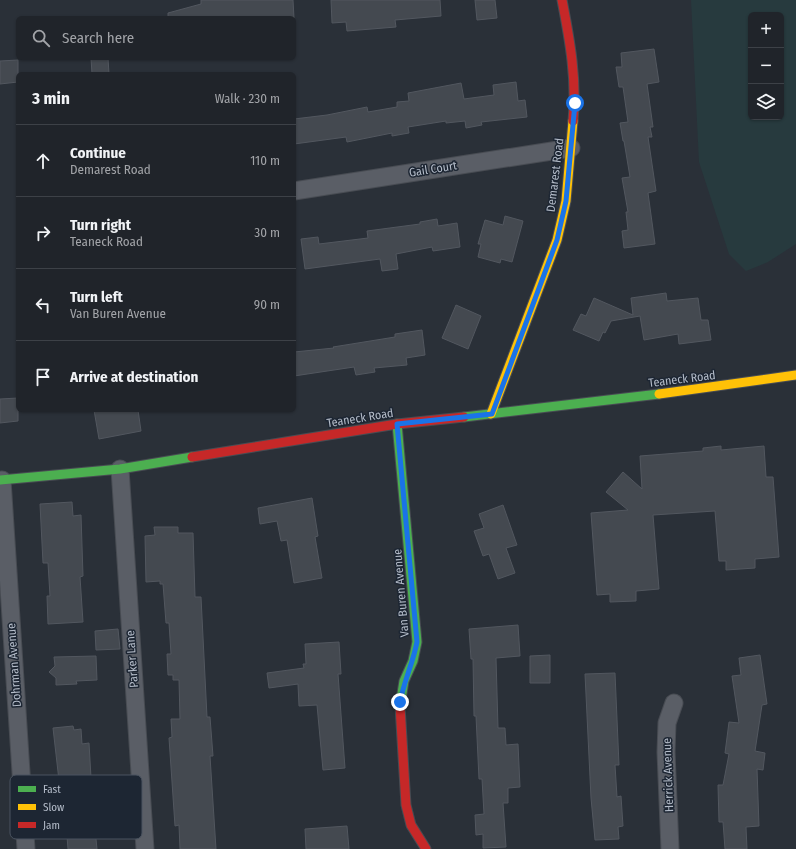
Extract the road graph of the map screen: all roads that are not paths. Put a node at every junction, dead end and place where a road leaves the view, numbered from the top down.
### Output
1 (562, 0) edge
2 (571, 148) junction
3 (296, 191) edge
4 (796, 375) edge
5 (492, 414) junction
6 (397, 424) junction
7 (120, 469) junction
8 (1, 480) edge
9 (674, 703) dead end
10 (21, 775) edge
11 (140, 775) edge
12 (142, 803) edge
13 (25, 839) edge
14 (26, 849) edge
15 (145, 849) edge
16 (426, 849) edge
17 (670, 849) edge

1 - 2 street, Demarest Road
2 - 3 street, Gail Court
2 - 5 street, Demarest Road
4 - 5 street, Teaneck Road
5 - 6 street, Teaneck Road
6 - 7 street, Teaneck Road
6 - 16 street, Van Buren Avenue
7 - 8 street, Teaneck Road
7 - 11 street, Parker Lane
8 - 10 street, Dohrman Avenue
9 - 17 street, Herrick Avenue
12 - 15 street, Parker Lane
13 - 14 street, Dohrman Avenue

